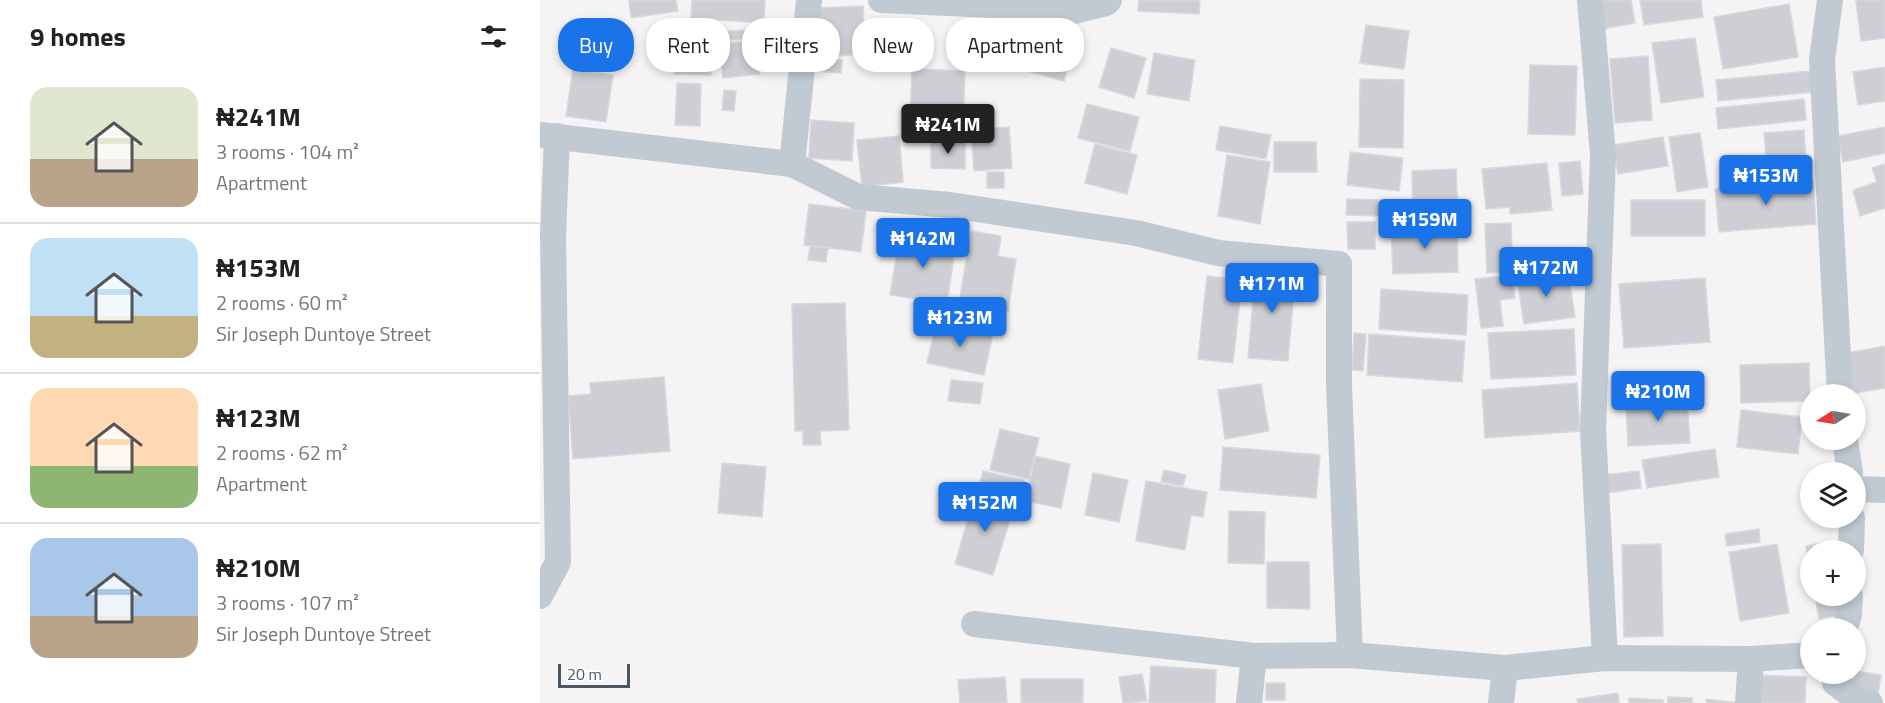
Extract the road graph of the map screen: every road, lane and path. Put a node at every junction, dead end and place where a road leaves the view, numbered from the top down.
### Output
1 (809, 0) edge
2 (881, 0) edge
3 (1109, 0) edge
4 (1590, 0) edge
5 (1830, 0) edge
6 (548, 136) edge
7 (792, 164) junction
8 (546, 237) edge
9 (1839, 384) edge
10 (1866, 489) edge
11 (1885, 489) edge
12 (540, 596) edge
13 (974, 624) dead end
14 (1350, 655) junction
15 (1800, 655) edge
16 (1254, 656) junction
17 (1605, 658) junction
18 (1751, 659) junction
19 (1505, 668) junction
20 (1838, 684) edge
21 (1249, 703) edge
22 (1501, 703) edge
23 (1748, 703) edge
24 (1870, 703) edge

1 - 7 street
2 - 3 street
4 - 17 street
5 - 9 street
6 - 7 street
6 - 8 street
7 - 14 street
8 - 12 street
10 - 11 street
13 - 16 street
14 - 16 street
14 - 19 street
15 - 18 street
16 - 21 street
17 - 18 street
17 - 19 street
18 - 23 street
19 - 22 street
20 - 24 street

